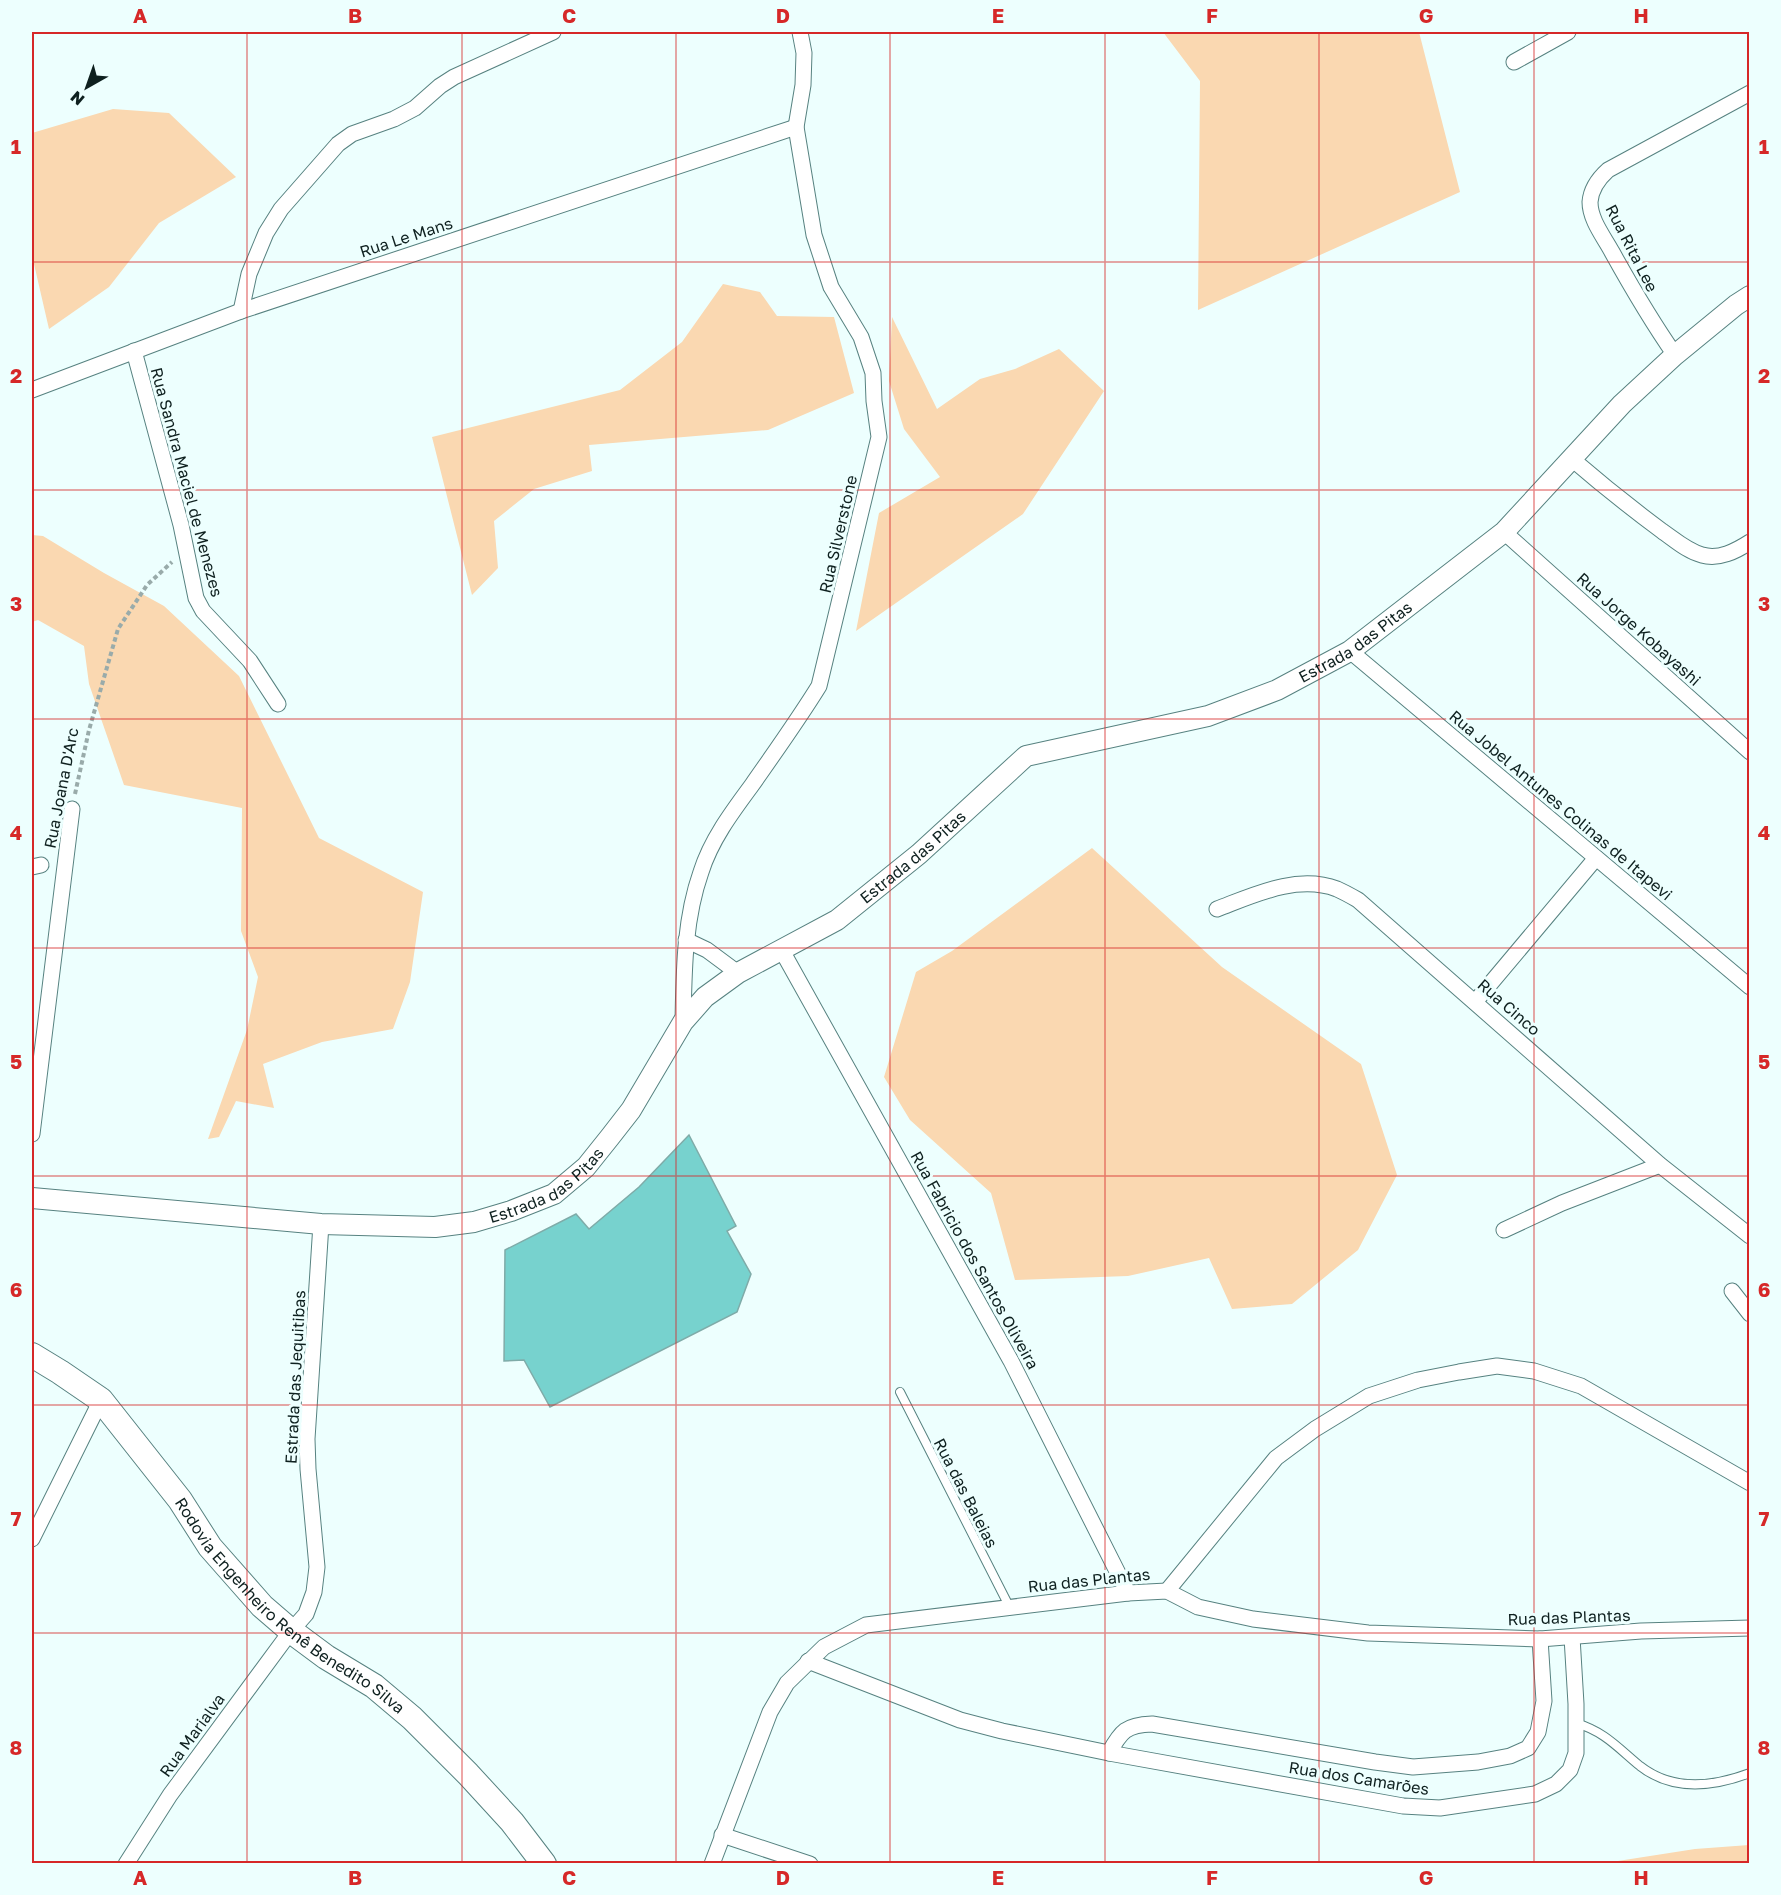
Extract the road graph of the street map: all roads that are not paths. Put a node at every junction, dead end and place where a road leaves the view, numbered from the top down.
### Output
1 (553, 32) edge
2 (800, 32) edge
3 (1568, 32) edge
4 (1514, 62) dead end
5 (1749, 93) edge
6 (796, 127) junction
7 (1749, 296) edge
8 (241, 311) junction
9 (134, 351) junction
10 (1676, 355) junction
11 (32, 390) edge
12 (1572, 459) junction
13 (1504, 532) junction
14 (1749, 542) edge
15 (1350, 651) junction
16 (278, 704) dead end
17 (1749, 752) edge
18 (72, 809) road end
19 (1596, 858) junction
20 (1217, 909) dead end
21 (686, 940) junction
22 (781, 949) junction
23 (738, 973) junction
24 (1749, 987) edge
25 (1475, 1002) junction
26 (683, 1022) junction
27 (32, 1134) edge
28 (1660, 1164) junction
29 (32, 1198) edge
30 (321, 1224) junction
31 (1504, 1230) dead end
32 (1749, 1236) edge
33 (1732, 1291) dead end
34 (1749, 1314) edge
35 (32, 1355) edge
36 (900, 1392) dead end
37 (101, 1400) junction
38 (1749, 1483) edge
39 (32, 1539) edge
40 (1167, 1591) junction
41 (1128, 1593) junction
42 (1009, 1606) junction
43 (1749, 1628) edge
44 (291, 1631) junction
45 (1572, 1636) junction
46 (1540, 1639) junction
47 (808, 1662) junction
48 (1576, 1723) junction
49 (1109, 1753) junction
50 (1749, 1773) edge
51 (722, 1835) junction
52 (126, 1863) edge
53 (544, 1863) edge
54 (712, 1863) edge
55 (810, 1863) edge

1 - 8 street
2 - 6 street, Rua Silverstone
3 - 4 street
5 - 10 street, Rua Rita Lee
6 - 8 street, Rua Le Mans
6 - 21 street, Rua Silverstone
7 - 10 street, Estrada das Pitas
8 - 9 street, Rua Le Mans
9 - 11 street, Rua Le Mans
9 - 16 street, Rua Sandra Maciel de Menezes
10 - 12 street, Estrada das Pitas
12 - 13 street, Estrada das Pitas
12 - 14 street
13 - 15 street, Estrada das Pitas
13 - 17 street, Rua Jorge Kobayashi
15 - 19 street, Rua Jobel Antunes Colinas de Itapevi
15 - 22 street, Estrada das Pitas
18 - 27 street, Rua Joana D'Arc
19 - 24 street, Rua Jobel Antunes Colinas de Itapevi
19 - 25 street
20 - 25 street, Rua Cinco
21 - 23 street
21 - 26 street, Rua Silverstone
22 - 23 street, Estrada das Pitas
22 - 41 street, Rua Fabricio dos Santos Oliveira
23 - 26 street, Estrada das Pitas
25 - 28 street, Rua Cinco
26 - 30 street, Estrada das Pitas
28 - 31 street
28 - 32 street, Rua Cinco
29 - 30 street, Estrada das Pitas
30 - 44 street, Estrada das Jequitibas
33 - 34 street
35 - 37 main road, Rodovia Engenheiro Renê Benedito Silva
36 - 42 lane, Rua das Baleias
37 - 39 street
37 - 44 main road, Rodovia Engenheiro Renê Benedito Silva
38 - 40 street
40 - 41 street, Rua das Plantas
40 - 46 street, Rua das Plantas
41 - 42 street, Rua das Plantas
42 - 47 street, Rua das Plantas
43 - 45 street, Rua das Plantas
44 - 52 street, Rua Marialva
44 - 53 main road, Rodovia Engenheiro Renê Benedito Silva
45 - 46 street, Rua das Plantas
45 - 48 street, Rua dos Camarões
46 - 49 street, Rua dos Camarões
47 - 49 street, Rua dos Camarões
47 - 51 street, Rua das Plantas
48 - 49 street, Rua dos Camarões
48 - 50 lane
51 - 54 street, Rua das Plantas
51 - 55 street

